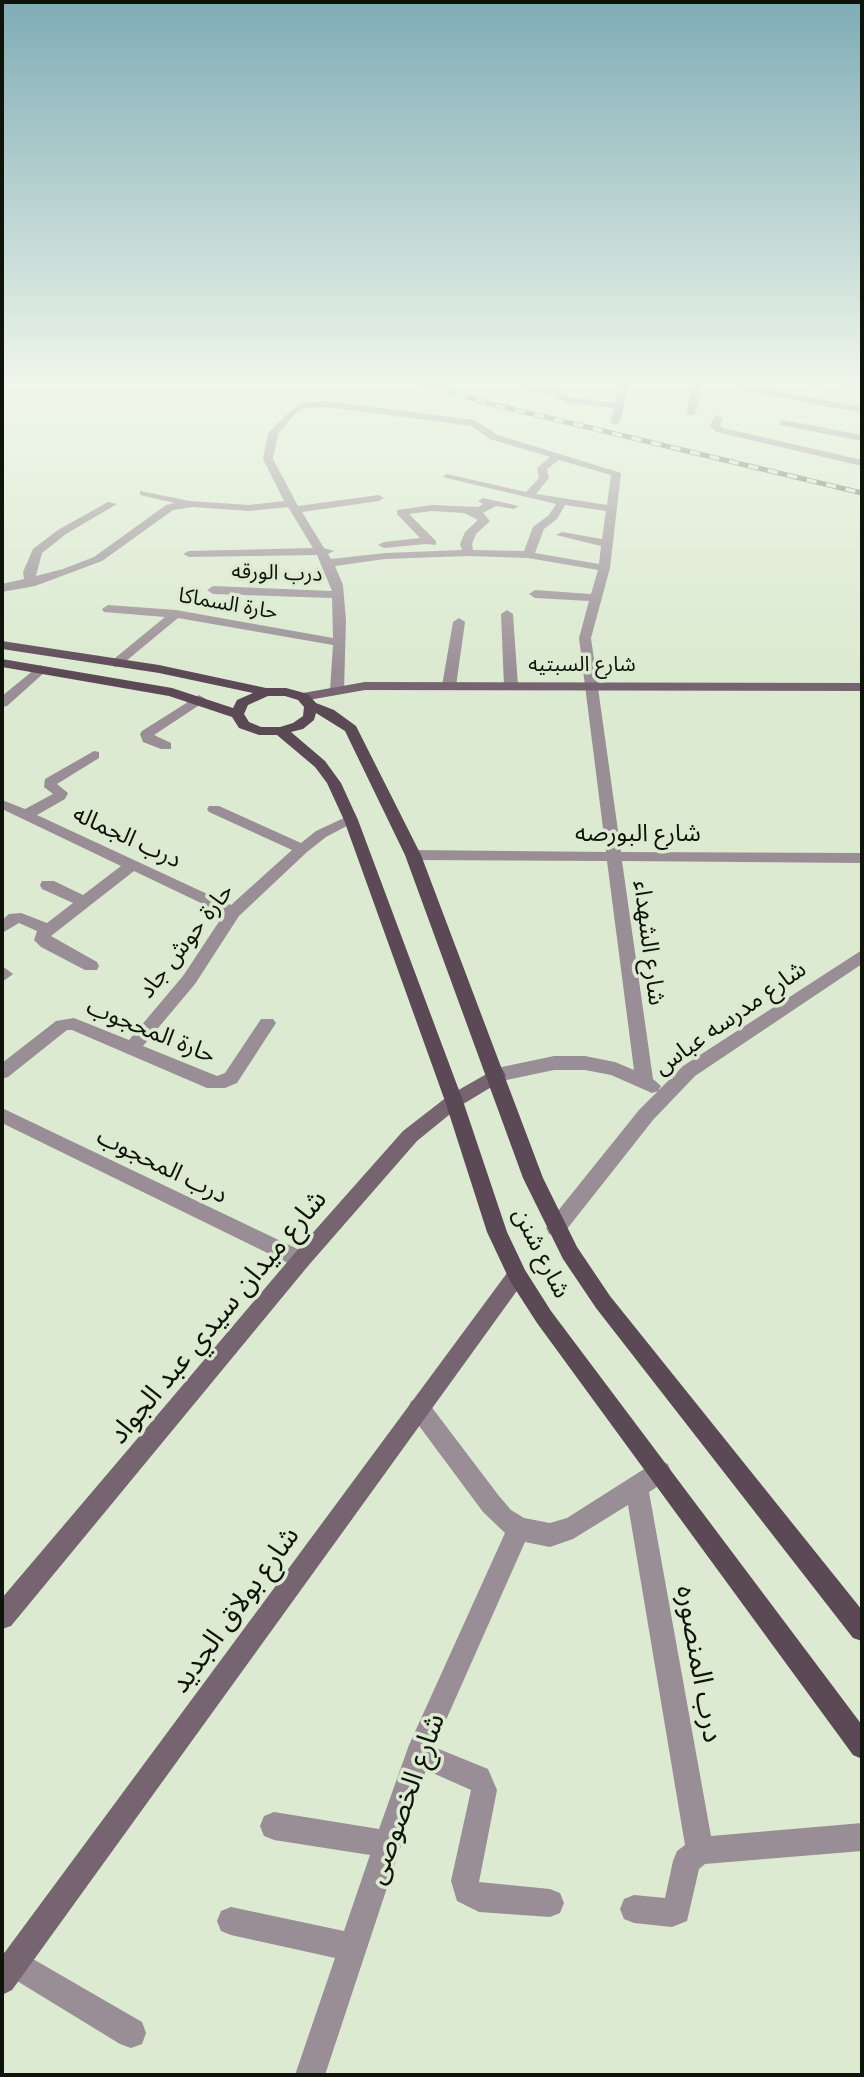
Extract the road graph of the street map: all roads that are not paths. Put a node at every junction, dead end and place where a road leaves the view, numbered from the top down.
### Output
1 (277, 479) edge
2 (456, 479) edge
3 (543, 479) edge
4 (618, 479) edge
5 (144, 493) dead end
6 (529, 495) junction
7 (379, 498) dead end
8 (478, 500) dead end
9 (562, 502) junction
10 (494, 503) junction
11 (112, 504) dead end
12 (193, 504) junction
13 (514, 506) dead end
14 (293, 507) junction
15 (613, 509) junction
16 (468, 511) junction
17 (562, 535) dead end
18 (429, 540) junction
19 (608, 544) junction
20 (320, 552) junction
21 (443, 553) junction
22 (468, 553) junction
23 (189, 554) dead end
24 (528, 555) junction
25 (328, 564) junction
26 (604, 568) junction
27 (32, 583) junction
28 (2, 589) edge
29 (213, 590) dead end
30 (535, 594) dead end
31 (339, 595) junction
32 (598, 598) junction
33 (108, 609) dead end
34 (176, 614) junction
35 (507, 614) dead end
36 (459, 621) dead end
37 (340, 643) junction
38 (2, 645) edge
39 (2, 663) edge
40 (115, 663) junction
41 (40, 669) junction
42 (449, 686) junction
43 (511, 686) junction
44 (594, 686) junction
45 (862, 687) edge
46 (337, 690) junction
47 (266, 692) junction
48 (199, 699) junction
49 (307, 702) junction
50 (2, 703) edge
51 (237, 714) junction
52 (279, 732) junction
53 (166, 746) dead end
54 (94, 755) dead end
55 (2, 804) edge
56 (214, 809) dead end
57 (26, 815) junction
58 (351, 820) junction
59 (302, 849) junction
60 (413, 855) junction
61 (616, 857) junction
62 (862, 858) edge
63 (132, 865) junction
64 (48, 885) dead end
65 (85, 902) junction
66 (233, 912) junction
67 (2, 928) edge
68 (48, 930) junction
69 (862, 956) edge
70 (91, 966) dead end
71 (267, 1023) dead end
72 (132, 1048) junction
73 (2, 1072) edge
74 (497, 1075) junction
75 (644, 1081) junction
76 (664, 1094) junction
77 (454, 1101) junction
78 (2, 1115) edge
79 (556, 1228) junction
80 (301, 1260) junction
81 (517, 1275) junction
82 (419, 1408) junction
83 (660, 1472) junction
84 (637, 1488) junction
85 (519, 1529) junction
86 (2, 1617) edge
87 (862, 1629) edge
88 (861, 1741) edge
89 (418, 1754) junction
90 (274, 1826) dead end
91 (862, 1838) edge
92 (388, 1844) junction
93 (700, 1851) junction
94 (550, 1903) dead end
95 (634, 1909) dead end
96 (231, 1921) dead end
97 (351, 1947) junction
98 (8, 1971) edge
99 (131, 2034) dead end
100 (310, 2075) edge

1 - 14 street
2 - 6 street
3 - 6 street
4 - 15 street, شارع الشهداء
5 - 12 street
6 - 9 street
7 - 14 street
8 - 10 street
9 - 15 street
9 - 24 street
10 - 13 street
10 - 16 street
11 - 27 street
12 - 14 street
12 - 27 street
14 - 20 street
15 - 19 street, شارع الشهداء
16 - 18 street
16 - 22 street
17 - 19 street
18 - 20 street
18 - 21 street
19 - 26 street, شارع الشهداء
20 - 23 street
20 - 25 street
21 - 22 street
21 - 25 street
22 - 24 street
24 - 26 street
25 - 31 street
26 - 32 street, شارع الشهداء
27 - 28 street
29 - 31 street, درب الورقه
30 - 32 street
31 - 37 street
32 - 44 street, شارع الشهداء
33 - 34 street, حارة السماكا
34 - 37 street, حارة السماكا
34 - 40 street
35 - 43 street
36 - 42 street
37 - 46 street
38 - 40 main road
39 - 41 main road
40 - 47 main road
41 - 48 main road
41 - 50 street
42 - 43 street, شارع السبتيه
42 - 46 street, شارع السبتيه
43 - 44 street, شارع السبتيه
44 - 45 street, شارع السبتيه
44 - 61 street, شارع الشهداء
46 - 49 street, شارع السبتيه
47 - 49 main road, شارع شنن
47 - 51 main road
48 - 51 main road
48 - 53 street
49 - 52 main road
49 - 60 main road, شارع شنن
51 - 52 main road
52 - 58 main road, شارع شنن
54 - 57 street
55 - 57 street, درب الجماله
56 - 59 street
57 - 63 street, درب الجماله
58 - 59 street, حارة حوش جاد
58 - 77 main road, شارع شنن
59 - 66 street, حارة حوش جاد
60 - 61 street, شارع البورصه
60 - 74 main road, شارع شنن
61 - 62 street, شارع البورصه
61 - 75 street, شارع الشهداء
63 - 65 street
63 - 66 street, درب الجماله
64 - 65 street
65 - 68 street
66 - 72 street, حارة حوش جاد
67 - 68 street
68 - 70 street
69 - 76 street, شارع مدرسه عباس
71 - 72 street, حارة المحجوب
72 - 73 street, حارة المحجوب
74 - 75 street
74 - 77 street, شارع ميدان سيدي عبد الجواد
74 - 79 main road, شارع شنن
75 - 76 street
76 - 79 street, شارع مدرسه عباس
77 - 80 street, شارع ميدان سيدي عبد الجواد
77 - 81 main road, شارع شنن
78 - 80 street, درب المحجوب
79 - 87 main road, شارع شنن
80 - 86 street, شارع ميدان سيدي عبد الجواد
81 - 82 street, شارع بولاق الجديد
81 - 83 main road, شارع شنن
82 - 85 street
82 - 98 street, شارع بولاق الجديد
83 - 84 street
83 - 88 main road, شارع شنن
84 - 85 street
84 - 93 street, درب المنصوره
85 - 89 street, شارع الخصوصى
89 - 92 street, شارع الخصوصى
89 - 94 street
90 - 92 street
91 - 93 street
92 - 97 street, شارع الخصوصى
93 - 95 street
96 - 97 street
97 - 100 street, شارع الخصوصى
98 - 99 street

